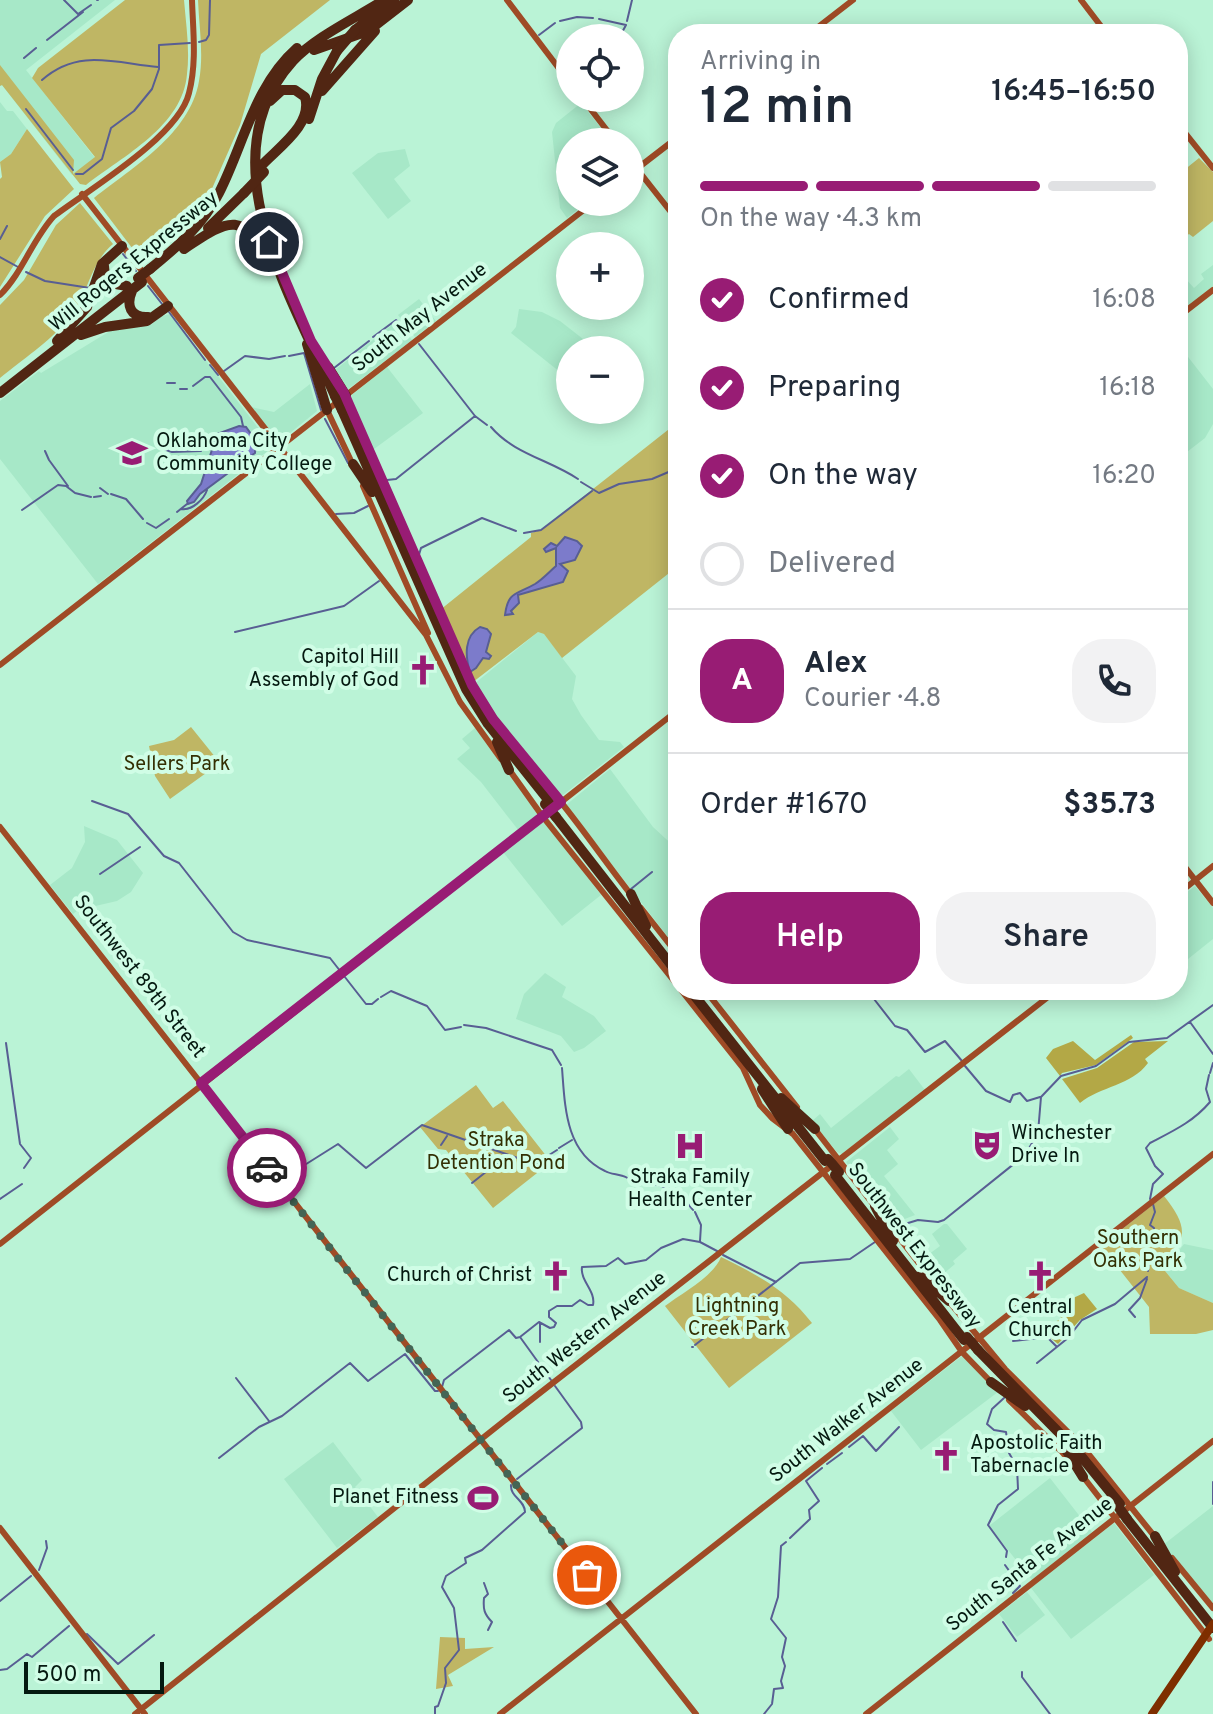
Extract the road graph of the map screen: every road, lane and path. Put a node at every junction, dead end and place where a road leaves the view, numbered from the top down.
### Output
1 (192, 0) edge
2 (371, 0) edge
3 (384, 0) edge
4 (394, 0) edge
5 (408, 0) edge
6 (509, 0) edge
7 (853, 0) edge
8 (1081, 0) edge
9 (386, 18) junction
10 (822, 24) edge
11 (1099, 24) edge
12 (556, 65) edge
13 (289, 66) junction
14 (315, 103) junction
15 (593, 112) edge
16 (259, 113) junction
17 (605, 128) edge
18 (1188, 137) edge
19 (668, 145) edge
20 (644, 164) edge
21 (263, 168) junction
22 (1213, 168) edge
23 (644, 178) edge
24 (82, 194) junction
25 (668, 208) edge
26 (576, 216) edge
27 (186, 243) junction
28 (123, 250) junction
29 (277, 274) junction
30 (135, 284) junction
31 (1213, 290) edge
32 (0, 297) edge
33 (167, 308) junction
34 (1188, 309) edge
35 (309, 342) junction
36 (59, 344) junction
37 (0, 386) edge
38 (0, 393) edge
39 (338, 397) junction
40 (338, 412) junction
41 (279, 448) junction
42 (371, 456) junction
43 (353, 464) junction
44 (376, 494) junction
45 (434, 646) junction
46 (0, 665) edge
47 (668, 718) edge
48 (502, 745) junction
49 (509, 770) junction
50 (538, 774) junction
51 (546, 802) junction
52 (561, 802) junction
53 (558, 816) junction
54 (543, 817) junction
55 (0, 827) edge
56 (582, 863) junction
57 (1213, 866) edge
58 (1188, 871) edge
59 (1195, 880) junction
60 (1188, 886) edge
61 (612, 889) junction
62 (631, 894) junction
63 (1213, 903) edge
64 (646, 926) junction
65 (668, 942) edge
66 (668, 954) edge
67 (668, 961) edge
68 (668, 973) edge
69 (689, 1000) edge
70 (700, 1000) edge
71 (700, 1000) edge
72 (713, 1000) edge
73 (1044, 1000) edge
74 (752, 1069) junction
75 (201, 1083) junction
76 (773, 1098) junction
77 (767, 1113) junction
78 (788, 1129) junction
79 (815, 1129) junction
80 (1213, 1154) edge
81 (826, 1159) junction
82 (841, 1160) junction
83 (822, 1174) junction
84 (838, 1175) junction
85 (875, 1206) junction
86 (858, 1216) junction
87 (890, 1242) junction
88 (0, 1244) edge
89 (917, 1276) junction
90 (949, 1301) junction
91 (940, 1320) junction
92 (972, 1344) junction
93 (962, 1352) junction
94 (1009, 1374) junction
95 (991, 1382) junction
96 (1029, 1407) junction
97 (1057, 1433) junction
98 (480, 1440) junction
99 (1213, 1441) edge
100 (1091, 1456) junction
101 (1083, 1477) junction
102 (1123, 1512) junction
103 (0, 1528) edge
104 (1150, 1540) junction
105 (1183, 1584) junction
106 (1213, 1608) edge
107 (621, 1618) junction
108 (1211, 1631) edge
109 (141, 1712) edge
110 (500, 1714) edge
111 (696, 1714) edge
112 (866, 1714) edge
113 (1155, 1714) edge

1 - 24 main road
2 - 16 highway, Will Rogers Expressway
3 - 13 highway
4 - 14 highway, bridge
5 - 9 highway
6 - 12 main road
7 - 10 main road
8 - 11 main road
9 - 13 highway
9 - 14 highway
13 - 16 highway
14 - 21 highway
15 - 17 main road
16 - 21 highway
16 - 27 highway, Will Rogers Expressway
16 - 29 highway
16 - 35 highway
18 - 22 main road
19 - 20 main road
21 - 27 highway
23 - 25 main road
24 - 28 main road
24 - 32 main road
26 - 39 main road, South May Avenue
27 - 29 highway
27 - 30 highway, Will Rogers Expressway, bridge
28 - 30 highway
28 - 33 main road
28 - 36 highway
29 - 35 highway
30 - 33 highway
30 - 36 highway, Will Rogers Expressway
31 - 34 main road
33 - 36 highway
33 - 41 main road
35 - 39 highway
35 - 40 highway
36 - 37 highway, Will Rogers Expressway
36 - 38 highway, Will Rogers Expressway
39 - 40 highway, bridge
40 - 41 main road
40 - 42 main road
40 - 43 main road
40 - 44 highway
41 - 45 main road
41 - 46 main road
42 - 44 highway
42 - 50 main road
43 - 44 highway
43 - 45 main road
44 - 48 highway
45 - 49 main road
47 - 52 main road
48 - 49 highway
48 - 50 highway
48 - 51 highway
49 - 51 main road
50 - 51 main road
51 - 52 main road
51 - 53 highway, bridge
51 - 54 main road
52 - 53 main road
52 - 54 main road
53 - 54 main road
53 - 56 main road
53 - 61 highway
53 - 62 main road
53 - 64 highway
54 - 75 main road
55 - 75 main road, Southwest 89th Street
56 - 61 highway
56 - 68 main road
57 - 59 main road
58 - 59 main road
59 - 60 main road
59 - 63 main road
61 - 67 highway
62 - 64 highway
62 - 65 main road
64 - 66 highway
69 - 77 main road
70 - 74 highway, Southwest Expressway
71 - 76 highway, Southwest Expressway
72 - 79 main road
73 - 82 main road, South Western Avenue
74 - 76 highway
74 - 81 highway, Southwest Expressway
75 - 88 main road
75 - 98 main road, Southwest 89th Street
76 - 77 highway
76 - 78 highway
76 - 79 highway
76 - 81 highway, Southwest Expressway
77 - 78 main road
78 - 81 main road
79 - 81 main road
80 - 92 main road, South Walker Avenue
81 - 82 main road
81 - 83 main road
81 - 84 highway, Southwest Expressway, bridge
82 - 83 main road, South Western Avenue
82 - 84 main road
83 - 84 main road
83 - 98 main road, South Western Avenue
84 - 85 main road
84 - 86 main road
84 - 87 highway, Southwest Expressway
85 - 87 highway
85 - 90 main road
86 - 87 highway
86 - 91 main road
87 - 89 highway, Southwest Expressway
89 - 90 highway
89 - 91 highway
89 - 92 highway, Southwest Expressway
90 - 92 main road
91 - 92 main road
92 - 93 main road
92 - 93 main road, South Walker Avenue
92 - 94 main road
92 - 95 main road
92 - 96 highway, Southwest Expressway
93 - 107 main road, South Walker Avenue
94 - 96 highway
94 - 100 main road
95 - 96 highway
95 - 101 main road
96 - 97 highway, Southwest Expressway
97 - 100 highway
97 - 101 highway
97 - 102 highway, Southwest Expressway
98 - 107 main road, Southwest 89th Street
98 - 109 main road, South Western Avenue
99 - 102 main road, South Santa Fe Avenue
100 - 102 main road
101 - 102 main road
102 - 104 highway
102 - 105 highway
102 - 108 main road
102 - 112 main road, South Santa Fe Avenue
103 - 109 main road
104 - 105 highway
104 - 106 main road
104 - 108 highway
105 - 108 highway
107 - 110 main road, South Walker Avenue
107 - 111 main road, Southwest 89th Street
108 - 113 main road

